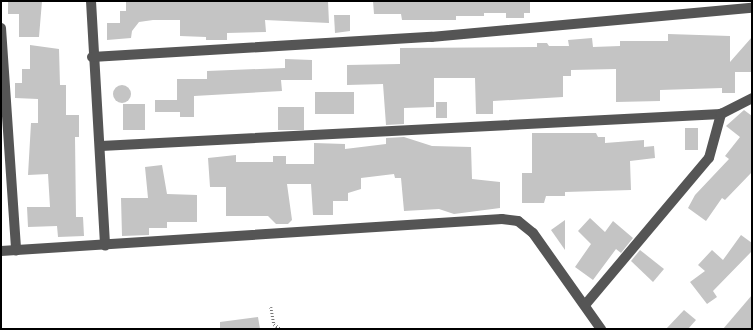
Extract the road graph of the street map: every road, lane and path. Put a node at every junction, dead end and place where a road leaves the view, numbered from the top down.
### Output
1 (91, 1) edge
2 (752, 8) edge
3 (1, 28) edge
4 (92, 57) junction
5 (752, 98) edge
6 (721, 114) junction
7 (101, 146) junction
8 (105, 246) junction
9 (16, 250) junction
10 (1, 251) edge
11 (585, 305) junction
12 (271, 306) dead end
13 (281, 329) edge
14 (601, 329) edge

1 - 4 street
2 - 4 street
3 - 9 street
4 - 7 street
5 - 6 street
6 - 7 street
6 - 11 street
7 - 8 street
8 - 9 street
8 - 11 street
9 - 10 street
11 - 14 street
12 - 13 path

